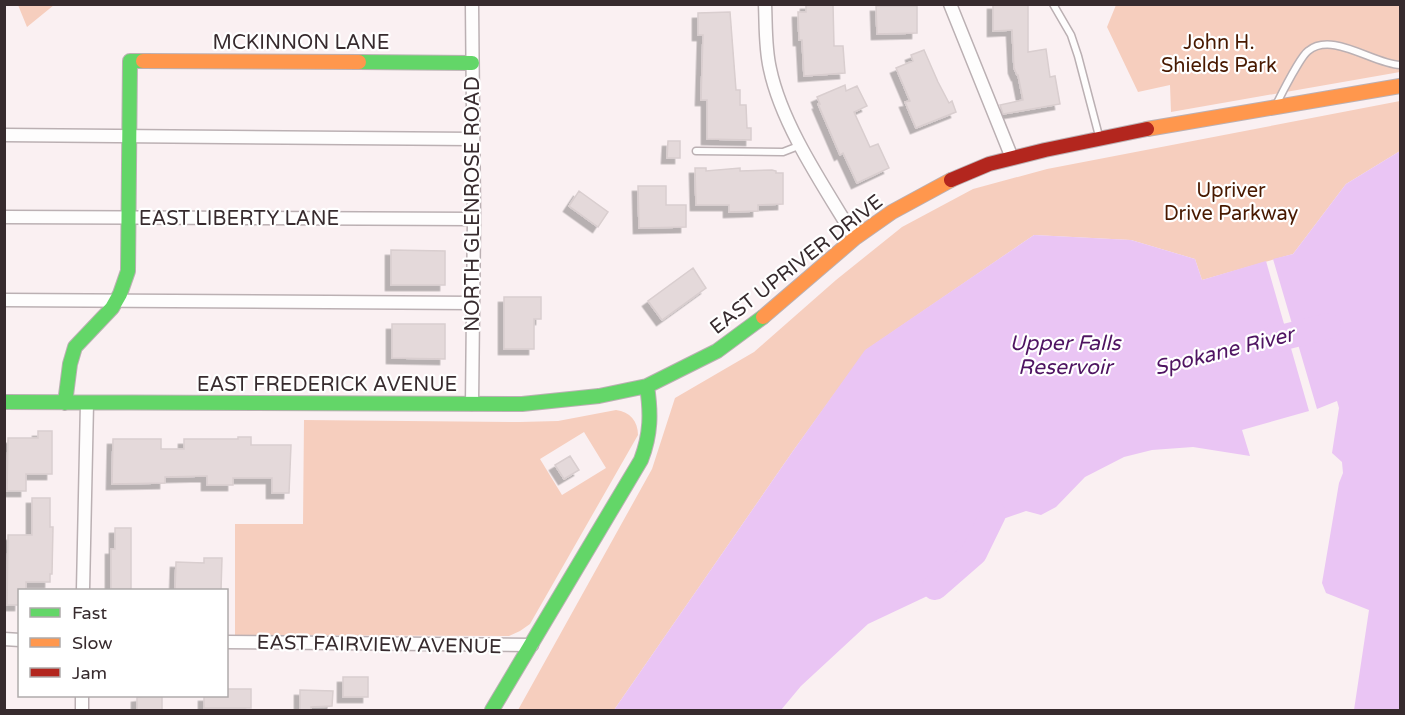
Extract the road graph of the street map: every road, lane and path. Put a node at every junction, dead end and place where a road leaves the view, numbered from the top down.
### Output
1 (472, 4) edge
2 (765, 4) edge
3 (950, 4) edge
4 (1053, 4) edge
5 (472, 63) junction
6 (1401, 65) edge
7 (1401, 86) edge
8 (1274, 108) junction
9 (4, 135) edge
10 (129, 136) junction
11 (472, 139) junction
12 (1100, 139) junction
13 (801, 145) junction
14 (696, 152) dead end
15 (1012, 158) junction
16 (4, 217) edge
17 (129, 217) junction
18 (474, 219) junction
19 (855, 238) junction
20 (4, 300) edge
21 (117, 301) junction
22 (473, 303) junction
23 (647, 386) junction
24 (4, 402) edge
25 (65, 403) junction
26 (87, 403) junction
27 (472, 404) junction
28 (83, 589) edge
29 (228, 642) edge
30 (532, 645) junction
31 (492, 711) edge

1 - 5 street, NORTH GLENROSE ROAD
2 - 13 street
3 - 15 street
4 - 12 lane
5 - 10 main road, MCKINNON LANE
5 - 11 street, NORTH GLENROSE ROAD
6 - 8 lane
7 - 8 main road, EAST UPRIVER DRIVE
8 - 12 main road, EAST UPRIVER DRIVE
9 - 10 street
10 - 11 street
10 - 17 main road
11 - 18 street, NORTH GLENROSE ROAD
12 - 15 main road, EAST UPRIVER DRIVE
13 - 14 lane
13 - 19 street
15 - 19 main road, EAST UPRIVER DRIVE
16 - 17 street, EAST LIBERTY LANE
17 - 18 street, EAST LIBERTY LANE
17 - 21 main road
18 - 22 street, NORTH GLENROSE ROAD
19 - 23 main road, EAST UPRIVER DRIVE
20 - 21 street
21 - 22 street
21 - 25 main road
22 - 27 street, NORTH GLENROSE ROAD
23 - 27 main road, EAST FREDERICK AVENUE
23 - 30 main road
24 - 25 main road, EAST FREDERICK AVENUE
25 - 26 main road, EAST FREDERICK AVENUE
26 - 27 main road, EAST FREDERICK AVENUE
26 - 28 street
29 - 30 street, EAST FAIRVIEW AVENUE
30 - 31 main road

